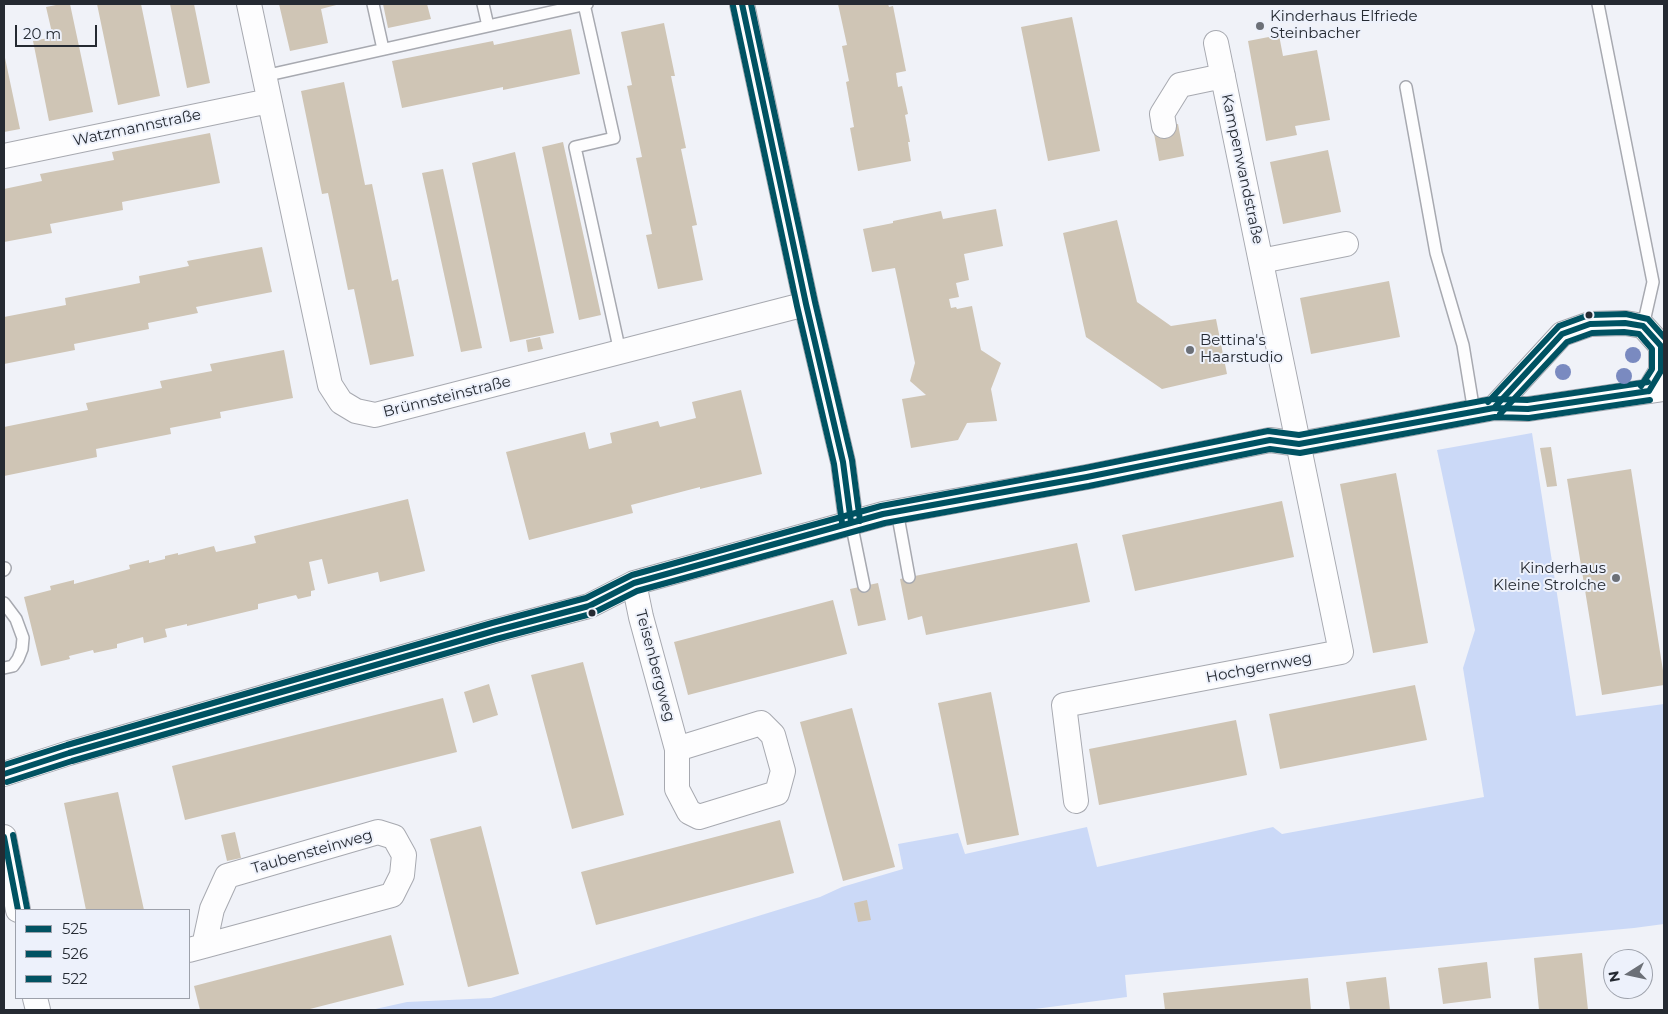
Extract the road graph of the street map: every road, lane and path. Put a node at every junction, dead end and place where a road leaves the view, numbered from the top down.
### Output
1 (248, 4) edge
2 (373, 4) edge
3 (483, 4) edge
4 (585, 4) edge
5 (742, 4) edge
6 (1598, 4) edge
7 (488, 26) junction
8 (1216, 43) dead end
9 (383, 49) junction
10 (264, 76) junction
11 (1223, 76) junction
12 (1406, 87) dead end
13 (269, 101) junction
14 (1164, 126) dead end
15 (4, 156) edge
16 (1346, 244) dead end
17 (1261, 261) junction
18 (806, 304) junction
19 (1643, 326) junction
20 (620, 352) junction
21 (1657, 390) edge
22 (1484, 410) junction
23 (1299, 444) junction
24 (897, 511) junction
25 (851, 522) junction
26 (908, 577) dead end
27 (634, 582) junction
28 (864, 586) dead end
29 (4, 603) edge
30 (4, 668) edge
31 (677, 749) junction
32 (4, 774) edge
33 (1076, 801) dead end
34 (4, 837) edge
35 (18, 909) edge
36 (196, 948) edge

1 - 10 street, Brünnsteinstraße
2 - 9 lane
3 - 7 lane
4 - 7 lane
4 - 20 lane
5 - 18 street
6 - 19 lane
7 - 9 lane
8 - 11 street, Kampenwandstraße
9 - 10 lane
10 - 13 street, Brünnsteinstraße
11 - 14 street, Kampenwandstraße
11 - 17 street, Kampenwandstraße
12 - 22 lane
13 - 15 street, Watzmannstraße
13 - 20 street, Brünnsteinstraße
16 - 17 street, Kampenwandstraße
17 - 23 street, Kampenwandstraße
18 - 20 street, Brünnsteinstraße
18 - 25 street
19 - 21 street
19 - 22 street
21 - 22 street
22 - 23 street
23 - 24 street
23 - 33 street, Hochgernweg
24 - 25 street
24 - 26 lane
25 - 27 street
25 - 28 lane
27 - 31 street, Teisenbergweg
27 - 32 street
29 - 30 lane
31 - 31 street, Teisenbergweg
34 - 35 street
36 - 36 street, Taubensteinweg

